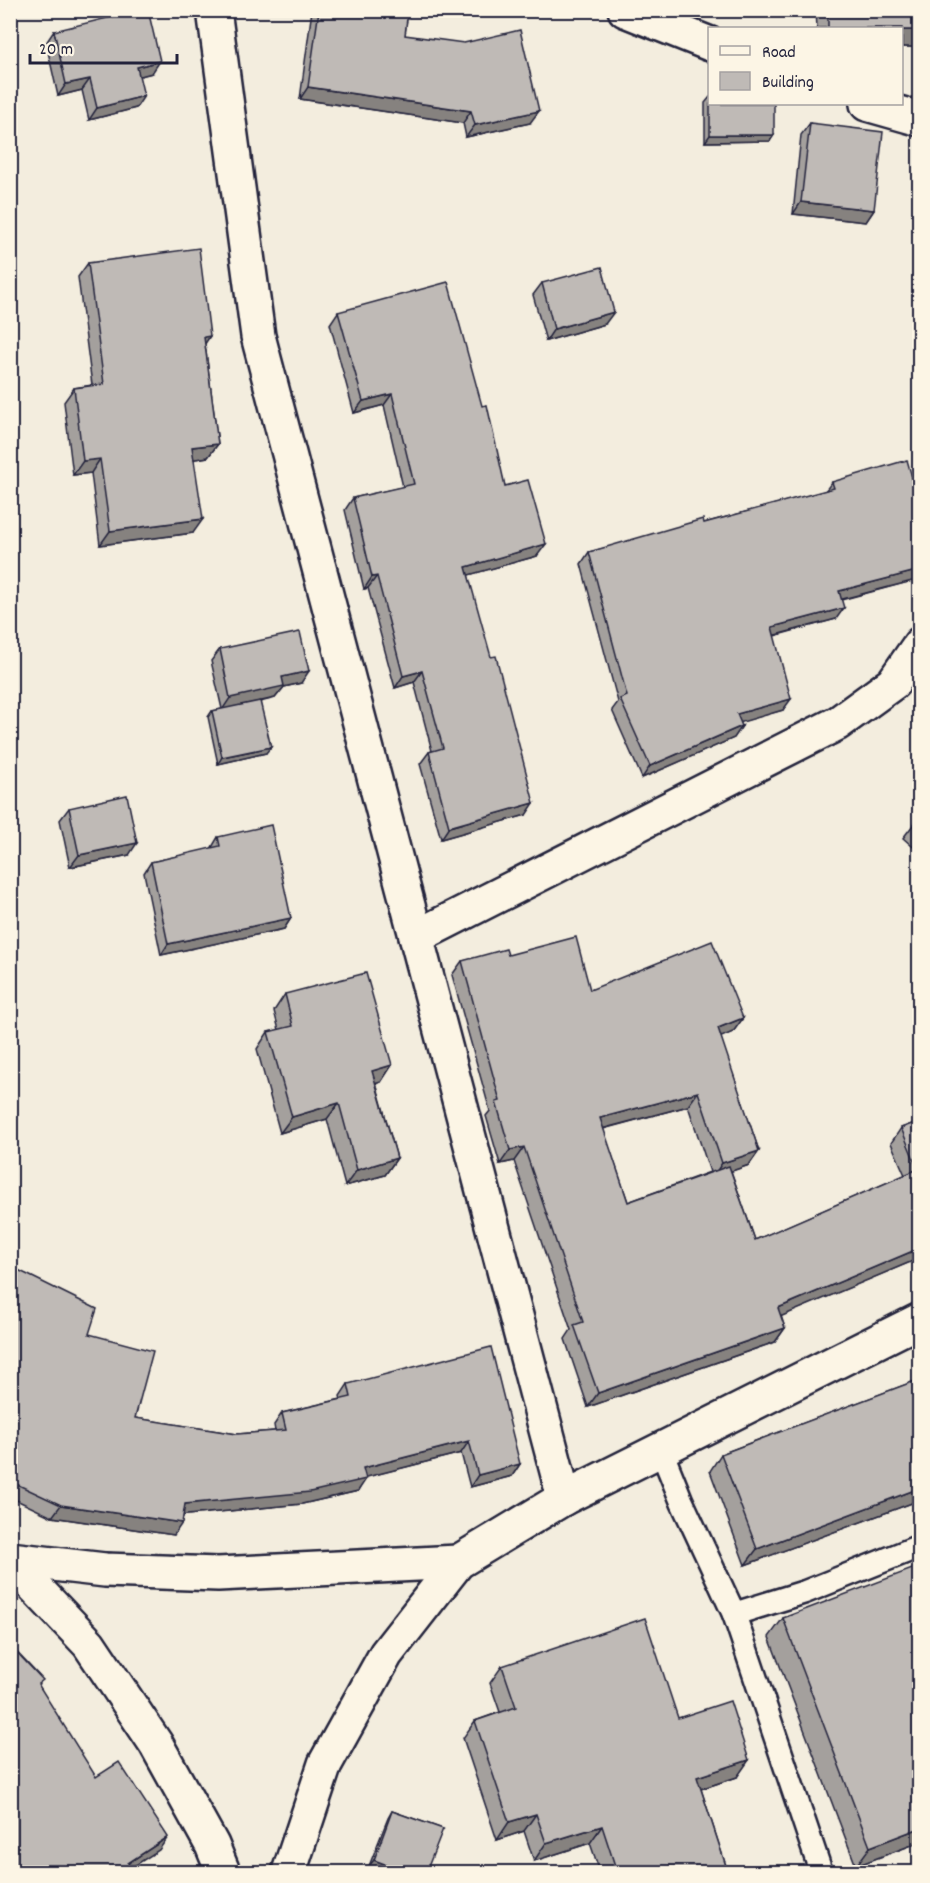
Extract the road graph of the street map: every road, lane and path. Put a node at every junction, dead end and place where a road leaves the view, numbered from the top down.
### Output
1 (214, 10) edge
2 (625, 10) edge
3 (708, 43) edge
4 (871, 105) edge
5 (920, 119) edge
6 (920, 644) edge
7 (416, 937) junction
8 (920, 1320) edge
9 (661, 1449) junction
10 (564, 1497) junction
11 (920, 1546) edge
12 (10, 1560) edge
13 (458, 1562) junction
14 (735, 1614) junction
15 (223, 1872) edge
16 (289, 1872) edge
17 (821, 1872) edge

1 - 7 street
2 - 3 street
4 - 5 street
6 - 7 street
7 - 10 street
8 - 9 street
9 - 10 street
9 - 14 lane
10 - 13 street
11 - 14 lane
12 - 13 street
12 - 15 street
13 - 16 street
14 - 17 lane

